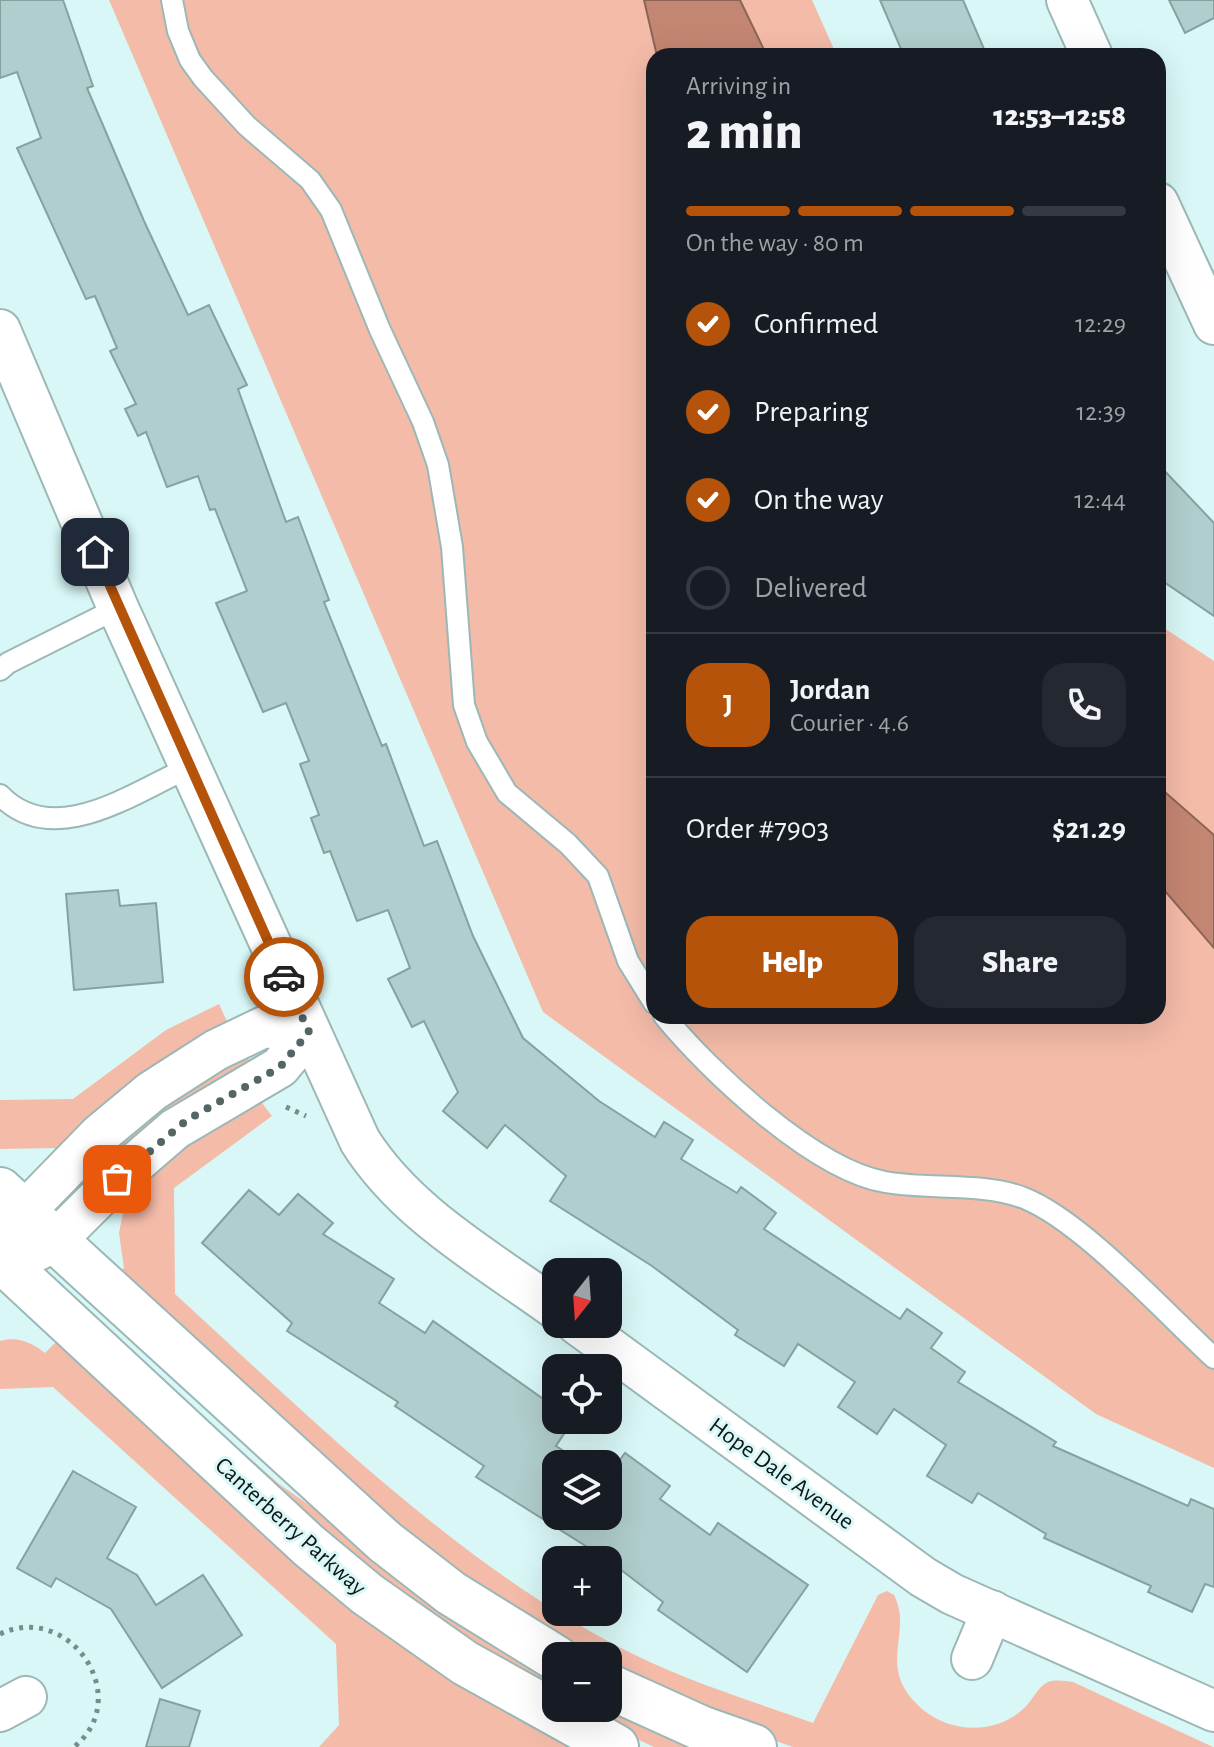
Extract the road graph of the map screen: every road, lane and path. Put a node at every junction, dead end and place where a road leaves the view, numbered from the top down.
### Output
1 (172, 0) edge
2 (1067, 0) edge
3 (1088, 48) edge
4 (1166, 220) edge
5 (1214, 324) edge
6 (0, 330) edge
7 (118, 608) junction
8 (0, 670) edge
9 (190, 767) junction
10 (0, 795) edge
11 (646, 990) edge
12 (672, 1024) edge
13 (309, 1032) junction
14 (12, 1202) edge
15 (55, 1241) junction
16 (2, 1266) edge
17 (542, 1299) edge
18 (596, 1338) edge
19 (1214, 1358) edge
20 (992, 1611) junction
21 (0, 1634) edge
22 (542, 1649) edge
23 (972, 1659) dead end
24 (622, 1692) edge
25 (1214, 1711) edge
26 (74, 1747) edge
27 (616, 1747) edge
28 (754, 1747) edge

1 - 11 lane
2 - 3 street
4 - 5 street
6 - 7 street
7 - 8 lane
7 - 9 street
9 - 10 lane
9 - 13 street
12 - 19 lane
13 - 14 street
13 - 15 street
13 - 17 street
14 - 15 street, Canterberry Parkway
14 - 16 street
15 - 16 street
15 - 22 street, Canterberry Parkway
16 - 27 street, Canterberry Parkway
18 - 20 street, Hope Dale Avenue
20 - 23 street
20 - 25 street, Hope Dale Avenue
21 - 26 path
24 - 28 street

